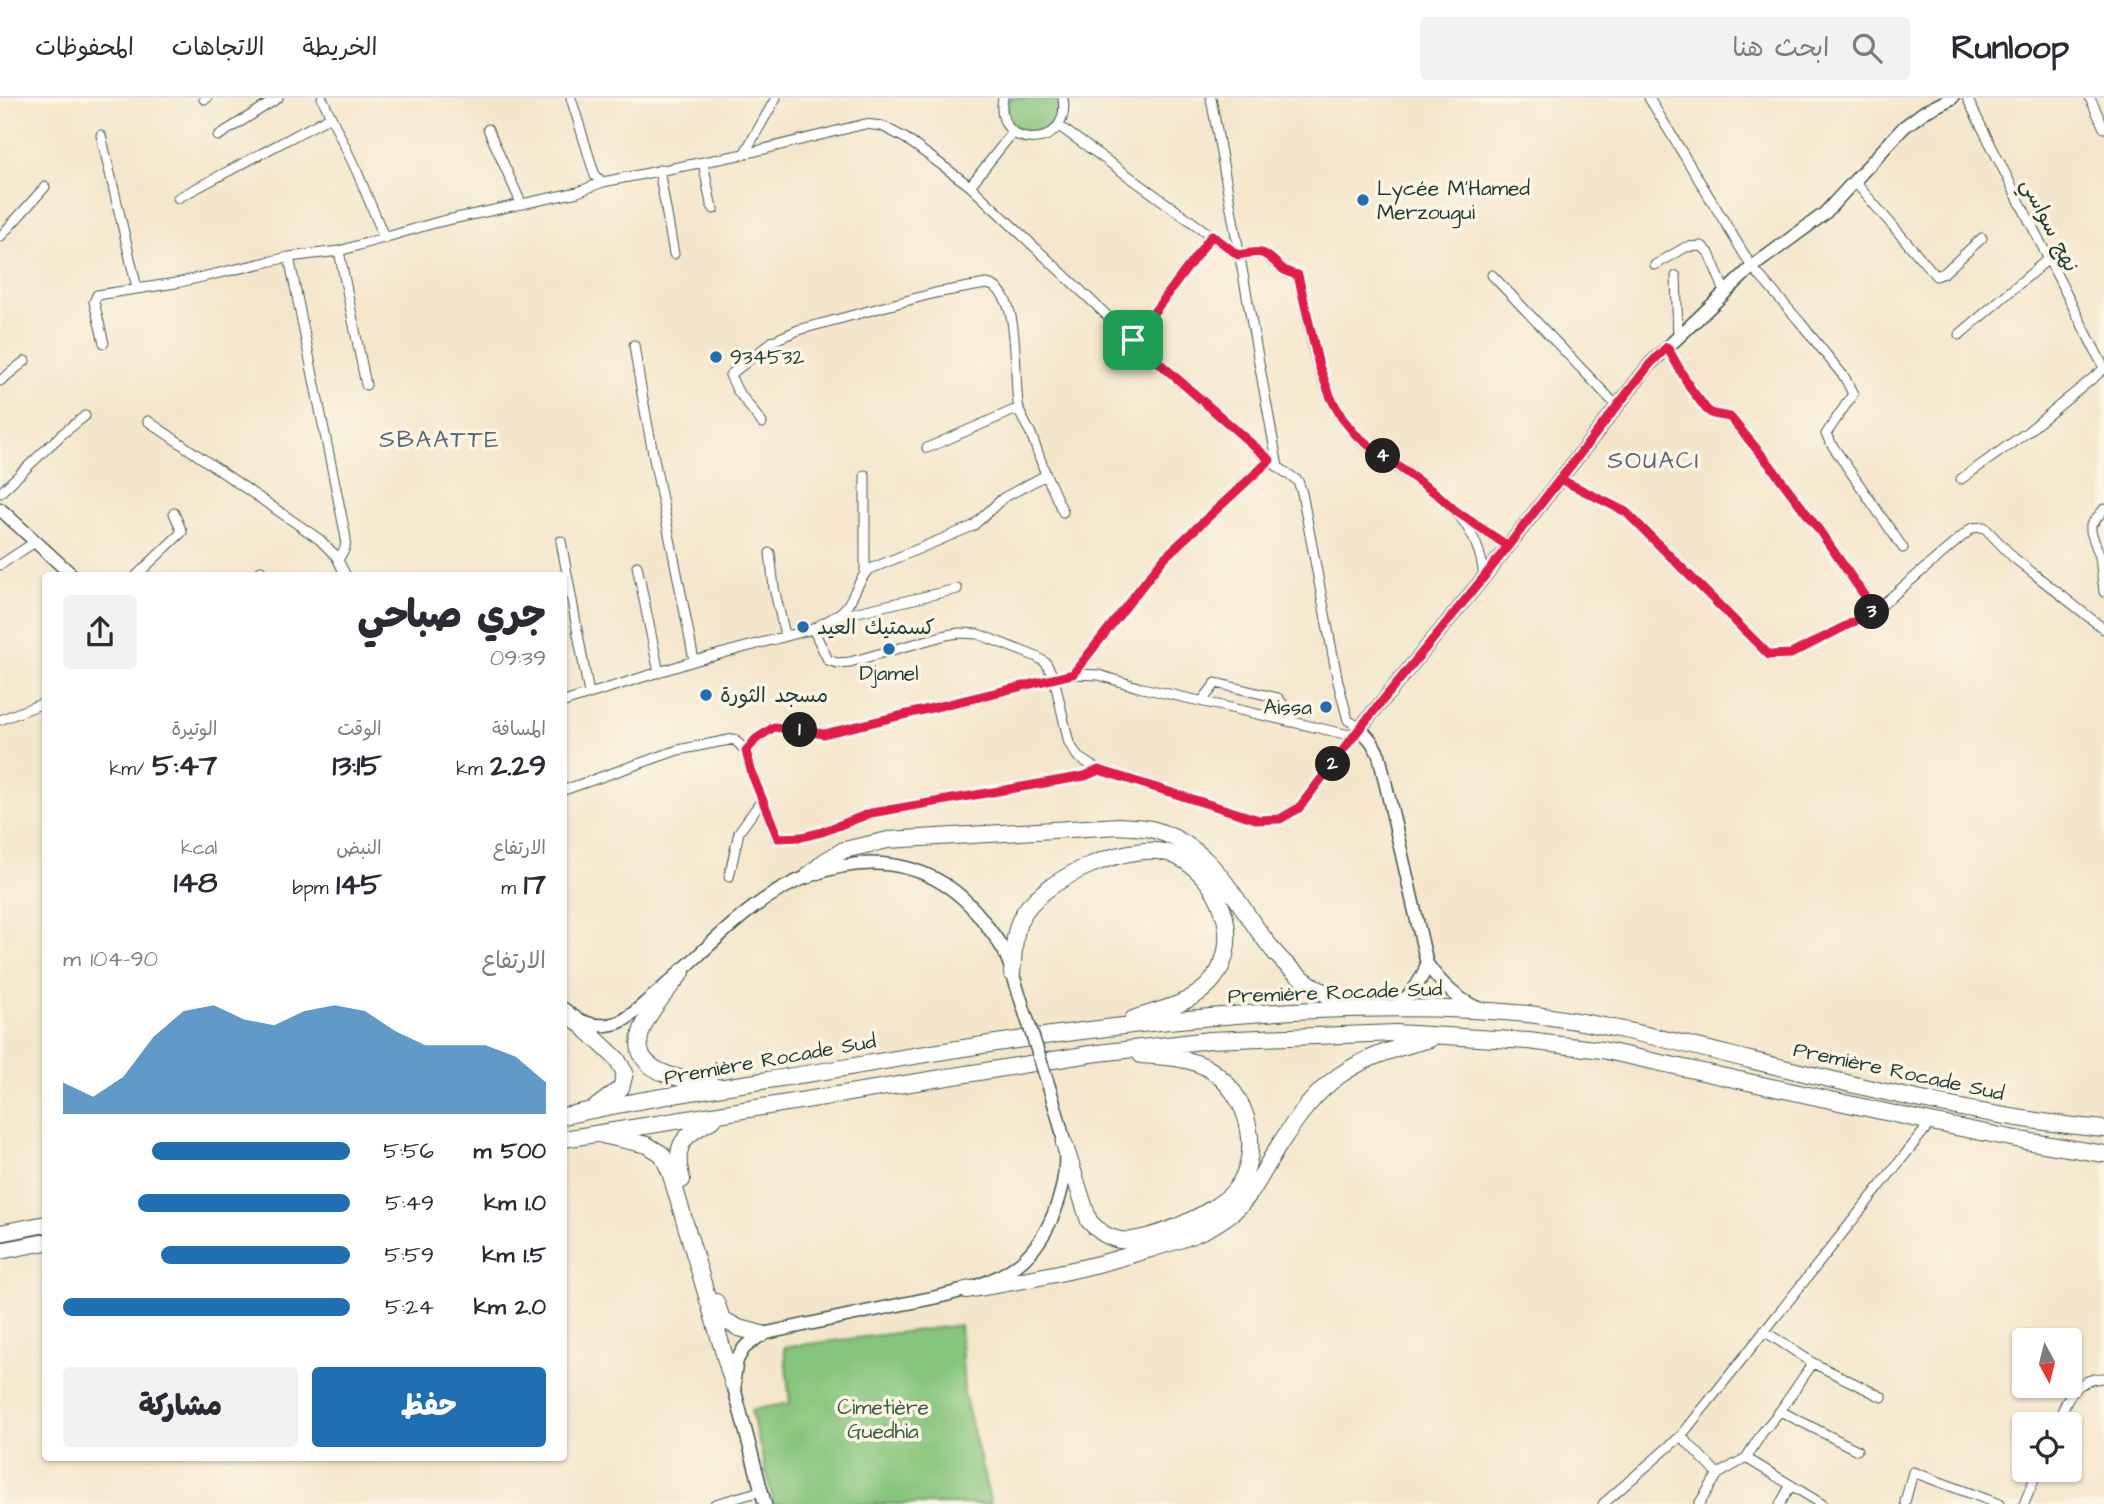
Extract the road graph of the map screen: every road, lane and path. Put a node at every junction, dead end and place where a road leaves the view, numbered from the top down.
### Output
1 (278, 98) edge
2 (322, 98) edge
3 (571, 98) edge
4 (776, 98) edge
5 (1003, 98) edge
6 (1063, 98) edge
7 (1211, 98) edge
8 (1649, 98) edge
9 (1952, 98) edge
10 (1966, 98) edge
11 (2090, 98) edge
12 (330, 117) junction
13 (2103, 124) edge
14 (1059, 126) junction
15 (488, 129) dead end
16 (1013, 132) junction
17 (101, 135) dead end
18 (218, 136) dead end
19 (744, 155) junction
20 (704, 162) junction
21 (659, 170) junction
22 (1854, 181) junction
23 (603, 182) junction
24 (970, 186) junction
25 (45, 187) dead end
26 (178, 198) dead end
27 (521, 203) junction
28 (714, 209) dead end
29 (1212, 235) junction
30 (0, 237) edge
31 (1982, 238) dead end
32 (385, 239) junction
33 (339, 251) junction
34 (674, 254) dead end
35 (1238, 255) junction
36 (289, 257) junction
37 (2048, 259) junction
38 (1655, 265) dead end
39 (1752, 267) junction
40 (1492, 275) dead end
41 (1676, 276) dead end
42 (137, 288) junction
43 (1725, 292) junction
44 (1959, 335) dead end
45 (1678, 337) junction
46 (1133, 340) junction
47 (104, 343) dead end
48 (634, 345) dead end
49 (1667, 347) junction
50 (25, 361) dead end
51 (2104, 368) edge
52 (0, 382) edge
53 (366, 385) dead end
54 (1618, 406) junction
55 (1019, 408) junction
56 (85, 416) dead end
57 (148, 421) dead end
58 (762, 423) dead end
59 (927, 448) dead end
60 (1273, 457) junction
61 (865, 475) dead end
62 (1046, 475) junction
63 (1560, 479) junction
64 (1961, 479) dead end
65 (0, 494) edge
66 (0, 509) edge
67 (2104, 509) edge
68 (1063, 512) dead end
69 (1457, 512) junction
70 (174, 513) dead end
71 (561, 541) dead end
72 (36, 542) junction
73 (1508, 546) junction
74 (1903, 548) dead end
75 (770, 553) dead end
76 (338, 560) junction
77 (0, 565) edge
78 (637, 566) dead end
79 (69, 572) edge
80 (140, 572) edge
81 (344, 572) edge
82 (567, 572) edge
83 (865, 573) junction
84 (567, 574) edge
85 (1484, 577) junction
86 (957, 589) dead end
87 (2104, 592) edge
88 (1875, 611) junction
89 (832, 618) junction
90 (813, 629) junction
91 (2104, 629) edge
92 (785, 635) junction
93 (694, 662) junction
94 (659, 673) junction
95 (1073, 674) junction
96 (1054, 678) junction
97 (589, 694) junction
98 (567, 701) edge
99 (1202, 701) junction
100 (42, 704) edge
101 (0, 720) edge
102 (1290, 722) junction
103 (1357, 732) junction
104 (746, 751) junction
105 (1099, 770) junction
106 (567, 789) edge
107 (762, 800) junction
108 (810, 875) junction
109 (729, 877) dead end
110 (1427, 964) junction
111 (682, 972) junction
112 (1012, 973) junction
113 (1353, 1009) junction
114 (1390, 1009) junction
115 (1487, 1011) junction
116 (570, 1015) edge
117 (1112, 1027) junction
118 (1445, 1035) junction
119 (1090, 1054) junction
120 (723, 1088) junction
121 (592, 1110) junction
122 (726, 1113) junction
123 (567, 1115) edge
124 (1931, 1122) junction
125 (2104, 1129) edge
126 (593, 1133) junction
127 (567, 1138) edge
128 (1064, 1143) junction
129 (2104, 1154) edge
130 (42, 1225) edge
131 (0, 1233) edge
132 (42, 1243) edge
133 (0, 1251) edge
134 (966, 1290) junction
135 (1764, 1331) junction
136 (762, 1334) junction
137 (1813, 1363) junction
138 (2104, 1378) edge
139 (733, 1384) junction
140 (1882, 1397) dead end
141 (1780, 1411) junction
142 (2062, 1412) edge
143 (1681, 1436) junction
144 (1857, 1450) dead end
145 (1746, 1458) junction
146 (1718, 1474) junction
147 (2033, 1482) edge
148 (1791, 1485) junction
149 (763, 1498) edge
150 (1905, 1502) dead end
151 (715, 1504) edge
152 (1603, 1504) edge
153 (1699, 1504) edge
154 (1780, 1504) edge
155 (1822, 1504) edge
156 (1999, 1504) edge
157 (2024, 1504) edge

1 - 18 street
2 - 12 street
3 - 23 street
4 - 19 street
5 - 16 street
6 - 14 street
7 - 35 street
8 - 39 street
9 - 22 main road
10 - 37 street, نهج سواسي
11 - 13 street
12 - 26 street
12 - 32 street
14 - 16 street
14 - 29 street
15 - 27 street
16 - 24 street
17 - 42 street
19 - 20 street
19 - 24 street
20 - 21 street
20 - 28 street
21 - 23 street
21 - 34 street
22 - 31 street
22 - 39 main road
23 - 27 street
24 - 46 street
25 - 30 street
27 - 32 street
29 - 35 street
29 - 46 street
32 - 33 street
33 - 36 street
33 - 53 street
35 - 60 street
35 - 69 street
36 - 42 street
36 - 76 street
37 - 44 street
37 - 51 street, نهج سواسي
38 - 43 street
39 - 43 main road
39 - 74 street
40 - 54 street
41 - 45 street
42 - 47 street
43 - 45 main road
45 - 49 main road
46 - 60 street
48 - 93 street
49 - 54 main road
49 - 88 street
50 - 52 street
51 - 64 street
54 - 63 main road
55 - 58 street
55 - 59 street
55 - 62 street
56 - 65 street
57 - 76 street
60 - 95 street
60 - 103 street
61 - 83 street
62 - 68 street
62 - 83 street
63 - 73 main road
63 - 88 street
66 - 72 main road
67 - 87 street
69 - 73 street
69 - 85 street
70 - 80 street
71 - 82 street
72 - 77 street
72 - 79 main road
73 - 85 main road
75 - 92 street
76 - 81 street
78 - 94 street
83 - 89 street
84 - 97 street
85 - 103 main road
86 - 89 street
88 - 91 street
89 - 90 street
90 - 92 street
90 - 96 street
92 - 93 street
93 - 94 street
94 - 97 street
95 - 96 street
95 - 99 street
96 - 104 street
96 - 105 street
97 - 98 street
99 - 102 street
99 - 102 street
100 - 101 street
102 - 103 street
103 - 105 street
103 - 110 main road
104 - 106 street
104 - 107 street
105 - 107 street
107 - 109 street
108 - 111 main road
108 - 112 main road
108 - 113 highway
110 - 114 main road
110 - 115 main road
111 - 116 main road
111 - 120 highway
112 - 117 highway
112 - 128 main road, bridge
113 - 114 highway, Première Rocade Sud
113 - 117 highway, Première Rocade Sud
114 - 115 highway, Première Rocade Sud
115 - 125 highway, Première Rocade Sud
116 - 121 highway
117 - 120 highway, Première Rocade Sud
118 - 119 highway, Première Rocade Sud
118 - 124 highway, Première Rocade Sud
118 - 134 highway
119 - 122 highway, Première Rocade Sud
119 - 128 highway
120 - 121 highway, Première Rocade Sud
121 - 123 highway, Première Rocade Sud
122 - 126 highway, Première Rocade Sud
122 - 136 highway
124 - 129 highway, Première Rocade Sud
124 - 135 street
126 - 127 highway, Première Rocade Sud
126 - 139 highway
128 - 134 main road
130 - 131 highway
132 - 133 highway
134 - 136 main road
135 - 137 street
135 - 143 street
136 - 139 main road
137 - 140 street
137 - 141 street
138 - 142 street
139 - 149 main road
141 - 144 street
141 - 145 street
143 - 146 street
143 - 152 street
145 - 146 street
145 - 148 street
146 - 153 street
147 - 157 street
148 - 154 street
148 - 155 street
149 - 151 street
150 - 156 street

